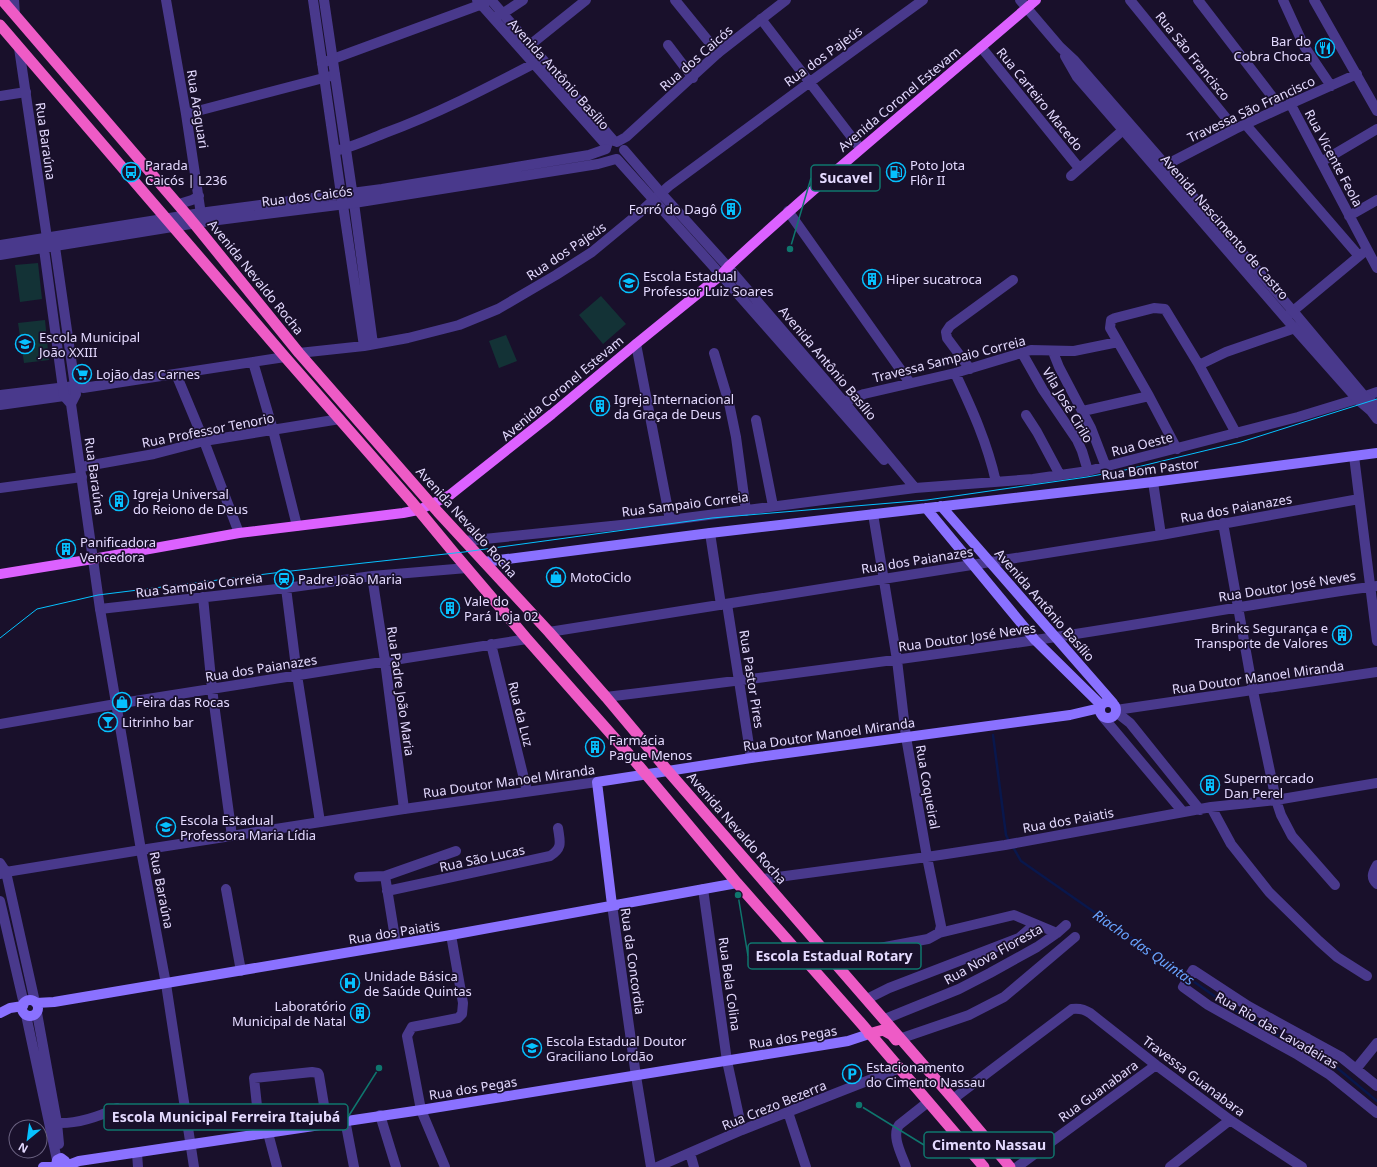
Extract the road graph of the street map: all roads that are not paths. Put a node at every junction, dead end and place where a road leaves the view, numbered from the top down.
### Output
1 (2, 0) edge
2 (14, 0) edge
3 (166, 0) edge
4 (313, 0) edge
5 (324, 0) edge
6 (523, 0) edge
7 (586, 0) edge
8 (675, 0) edge
9 (785, 0) edge
10 (924, 0) edge
11 (1020, 0) edge
12 (1036, 0) edge
13 (1130, 0) edge
14 (1198, 0) edge
15 (1283, 0) edge
16 (1314, 0) edge
17 (491, 1) edge
18 (478, 2) edge
19 (1026, 8) junction
20 (502, 14) junction
21 (15, 15) junction
22 (492, 17) junction
23 (761, 19) junction
24 (327, 22) junction
25 (316, 24) junction
26 (0, 25) edge
27 (530, 45) junction
28 (668, 45) dead end
29 (981, 47) junction
30 (1060, 47) junction
31 (19, 48) junction
32 (718, 53) junction
33 (333, 60) junction
34 (322, 63) junction
35 (533, 64) junction
36 (1357, 74) junction
37 (335, 75) junction
38 (324, 78) junction
39 (693, 78) junction
40 (810, 82) junction
41 (1331, 86) junction
42 (26, 92) junction
43 (0, 96) edge
44 (1374, 98) edge
45 (1285, 105) junction
46 (1377, 111) edge
47 (186, 114) junction
48 (1246, 125) junction
49 (1235, 129) junction
50 (1123, 130) junction
51 (1377, 130) edge
52 (617, 145) junction
53 (346, 148) junction
54 (860, 148) junction
55 (335, 151) junction
56 (616, 159) junction
57 (1321, 162) junction
58 (1162, 167) junction
59 (1079, 168) junction
60 (1071, 176) dead end
61 (352, 192) junction
62 (383, 193) junction
63 (342, 194) junction
64 (199, 196) junction
65 (657, 196) junction
66 (1377, 200) edge
67 (354, 203) junction
68 (178, 204) junction
69 (343, 205) junction
70 (788, 211) junction
71 (1350, 216) junction
72 (196, 218) junction
73 (171, 223) junction
74 (47, 238) junction
75 (0, 245) edge
76 (55, 247) junction
77 (44, 249) junction
78 (1363, 253) junction
79 (0, 255) edge
80 (728, 267) junction
81 (1377, 268) edge
82 (721, 275) junction
83 (1012, 280) dead end
84 (1289, 314) junction
85 (1304, 324) junction
86 (1294, 329) junction
87 (1118, 342) junction
88 (636, 344) junction
89 (368, 345) junction
90 (1053, 352) junction
91 (299, 353) junction
92 (714, 353) dead end
93 (1022, 353) junction
94 (285, 357) junction
95 (253, 362) junction
96 (1199, 365) junction
97 (970, 369) junction
98 (955, 373) junction
99 (176, 374) junction
100 (910, 383) junction
101 (78, 390) junction
102 (64, 392) junction
103 (1377, 392) edge
104 (0, 395) edge
105 (1149, 396) junction
106 (1361, 398) junction
107 (71, 404) junction
108 (840, 404) junction
109 (0, 405) edge
110 (1377, 406) edge
111 (1083, 411) junction
112 (1026, 415) dead end
113 (340, 419) junction
114 (1377, 419) edge
115 (756, 420) dead end
116 (273, 430) junction
117 (1236, 433) junction
118 (204, 441) junction
119 (1177, 449) junction
120 (1377, 453) edge
121 (1354, 456) junction
122 (1106, 467) junction
123 (1088, 471) junction
124 (81, 472) junction
125 (1060, 475) junction
126 (996, 482) junction
127 (1153, 482) junction
128 (0, 488) edge
129 (912, 489) junction
130 (1359, 499) junction
131 (432, 504) junction
132 (773, 506) junction
133 (941, 506) junction
134 (926, 508) junction
135 (418, 510) junction
136 (746, 511) junction
137 (873, 514) junction
138 (670, 520) junction
139 (1223, 523) junction
140 (297, 526) junction
141 (239, 533) junction
142 (710, 533) junction
143 (1161, 535) junction
144 (465, 542) junction
145 (93, 559) junction
146 (484, 562) junction
147 (990, 562) junction
148 (973, 565) junction
149 (467, 568) junction
150 (0, 574) edge
151 (372, 576) junction
152 (883, 579) junction
153 (1374, 586) edge
154 (286, 588) junction
155 (204, 597) junction
156 (724, 604) junction
157 (1238, 606) junction
158 (100, 610) junction
159 (549, 632) junction
160 (1055, 637) junction
161 (527, 639) junction
162 (1035, 640) junction
163 (1377, 642) edge
164 (491, 644) junction
165 (897, 660) junction
166 (385, 661) junction
167 (1377, 672) edge
168 (297, 675) junction
169 (740, 680) junction
170 (212, 689) junction
171 (1253, 691) junction
172 (606, 697) junction
173 (116, 704) junction
174 (1115, 707) junction
175 (1101, 711) junction
176 (0, 724) edge
177 (906, 737) junction
178 (751, 758) junction
179 (668, 771) junction
180 (646, 774) junction
181 (597, 782) junction
182 (1377, 783) edge
183 (527, 791) junction
184 (1276, 800) junction
185 (1211, 807) junction
186 (404, 809) junction
187 (1200, 810) junction
188 (1183, 812) junction
189 (320, 822) junction
190 (558, 828) dead end
191 (232, 836) junction
192 (141, 850) junction
193 (456, 851) dead end
194 (927, 857) junction
195 (1376, 867) edge
196 (2, 870) edge
197 (385, 876) junction
198 (359, 877) dead end
199 (763, 879) junction
200 (737, 883) junction
201 (1377, 884) edge
202 (1335, 885) dead end
203 (226, 889) dead end
204 (703, 889) junction
205 (387, 891) junction
206 (0, 901) edge
207 (612, 905) junction
208 (1035, 924) junction
209 (1066, 925) dead end
210 (940, 933) junction
211 (1057, 933) junction
212 (451, 936) junction
213 (1075, 937) dead end
214 (396, 944) junction
215 (831, 957) junction
216 (241, 971) junction
217 (1367, 976) dead end
218 (166, 984) junction
219 (867, 999) junction
220 (37, 1008) junction
221 (24, 1010) junction
222 (2, 1012) edge
223 (884, 1019) junction
224 (870, 1034) junction
225 (902, 1038) junction
226 (1307, 1039) junction
227 (1377, 1043) edge
228 (1298, 1054) junction
229 (727, 1061) junction
230 (1156, 1065) junction
231 (900, 1068) junction
232 (1356, 1069) junction
233 (636, 1076) junction
234 (1377, 1086) edge
235 (952, 1096) junction
236 (928, 1102) junction
237 (117, 1108) dead end
238 (421, 1110) junction
239 (788, 1112) junction
240 (1377, 1112) edge
241 (380, 1115) junction
242 (346, 1120) junction
243 (1230, 1120) junction
244 (57, 1123) junction
245 (327, 1123) junction
246 (742, 1130) junction
247 (264, 1133) junction
248 (191, 1144) junction
249 (137, 1153) junction
250 (690, 1153) junction
251 (57, 1164) edge
252 (138, 1167) edge
253 (194, 1167) edge
254 (277, 1167) edge
255 (354, 1167) edge
256 (396, 1167) edge
257 (445, 1167) edge
258 (651, 1167) edge
259 (657, 1167) edge
260 (694, 1167) edge
261 (806, 1167) edge
262 (906, 1167) edge
263 (984, 1167) edge
264 (1010, 1167) edge
265 (1017, 1167) edge
266 (1170, 1167) edge
267 (1302, 1167) edge

1 - 21 highway, Avenida Nevaldo Rocha
2 - 21 street
3 - 47 street, Rua Araguari
4 - 25 street
5 - 24 street
6 - 20 street
7 - 27 street
8 - 32 street
9 - 23 street, Rua dos Caicós
10 - 40 street, Rua dos Pajeús
11 - 19 street, Avenida Nascimento de Castro
12 - 19 main road, Avenida Coronel Estevam
13 - 49 street, Rua São Francisco
14 - 45 street, Rua Vicente Feola
15 - 41 street
16 - 36 street
17 - 18 street
17 - 20 street, Avenida Antônio Basílio
18 - 22 street, Avenida Antônio Basílio
18 - 33 street
19 - 29 main road, Avenida Coronel Estevam
19 - 30 street, Avenida Nascimento de Castro
20 - 22 street
20 - 27 street, Avenida Antônio Basílio
21 - 68 highway, Avenida Nevaldo Rocha
22 - 35 street, Avenida Antônio Basílio
23 - 32 street, Rua dos Caicós
23 - 40 street
24 - 25 street
24 - 33 street
25 - 34 street
26 - 31 highway
27 - 52 street, Avenida Antônio Basílio
28 - 39 street
29 - 54 main road, Avenida Coronel Estevam
29 - 59 street, Rua Carteiro Macedo
30 - 50 street, Avenida Nascimento de Castro
30 - 58 street, Avenida Nascimento de Castro
31 - 42 street, Rua Baraúna
31 - 73 highway
32 - 39 street, Rua dos Caicós
33 - 34 street
33 - 37 street
34 - 38 street
35 - 52 street, Avenida Antônio Basílio
35 - 53 street
36 - 41 street, Travessa São Francisco
36 - 44 street
37 - 38 street
37 - 53 street
38 - 47 street
38 - 55 street
39 - 52 street, Rua dos Caicós
40 - 54 street
40 - 65 street, Rua dos Pajeús
41 - 45 street, Travessa São Francisco
42 - 43 street
42 - 74 street, Rua Baraúna
44 - 46 street
45 - 48 street, Travessa São Francisco
45 - 57 street, Rua Vicente Feola
47 - 64 street, Rua Araguari
48 - 49 street, Travessa São Francisco
48 - 78 street
49 - 58 street, Travessa São Francisco
50 - 58 street, Avenida Nascimento de Castro
50 - 59 street
51 - 57 street
52 - 56 street
52 - 56 street, Avenida Antônio Basílio
52 - 62 street, Rua dos Caicós
52 - 65 street, Avenida Antônio Basílio
53 - 55 street
53 - 61 street
54 - 70 main road, Avenida Coronel Estevam
55 - 63 street
56 - 62 street, Rua dos Caicós
56 - 65 street, Avenida Antônio Basílio
57 - 71 street, Rua Vicente Feola
58 - 84 street, Avenida Nascimento de Castro
59 - 60 street
61 - 62 street, Rua dos Caicós
61 - 63 street, Rua dos Caicós
61 - 67 street
62 - 67 street, Rua dos Caicós
63 - 69 street
63 - 72 street, Rua dos Caicós
64 - 68 street
64 - 72 street, Rua Araguari
65 - 80 street, Avenida Antônio Basílio
65 - 82 street, Avenida Antônio Basílio
65 - 89 street, Rua dos Pajeús
66 - 71 street
67 - 69 street, Rua dos Caicós
67 - 89 street
68 - 72 highway, Avenida Nevaldo Rocha
69 - 72 street, Rua dos Caicós
69 - 89 street
70 - 80 main road, Avenida Coronel Estevam
70 - 100 street
71 - 78 street, Rua Vicente Feola
72 - 73 street, Rua dos Caicós
72 - 91 highway, Avenida Nevaldo Rocha
73 - 74 street, Rua dos Caicós
73 - 76 street, Rua dos Caicós
73 - 94 highway
74 - 75 street, Rua dos Caicós
74 - 76 street
74 - 77 street, Rua Baraúna
76 - 77 street, Rua dos Caicós
76 - 101 street
77 - 79 street, Rua dos Caicós
77 - 102 street, Rua Baraúna
78 - 81 street, Rua Vicente Feola
78 - 84 street
80 - 82 main road, Avenida Coronel Estevam
80 - 108 street, Avenida Antônio Basílio
82 - 88 main road, Avenida Coronel Estevam
82 - 108 street, Avenida Antônio Basílio
83 - 97 street
84 - 85 street, Avenida Nascimento de Castro
84 - 86 street, Avenida Nascimento de Castro
85 - 86 street
85 - 106 street, Avenida Nascimento de Castro
86 - 96 street
86 - 106 street, Avenida Nascimento de Castro
87 - 90 street, Travessa Sampaio Correia
87 - 96 street
87 - 105 street
88 - 131 main road, Avenida Coronel Estevam
88 - 138 street
89 - 91 street, Rua dos Pajeús
90 - 93 street, Travessa Sampaio Correia
90 - 111 street
91 - 131 highway, Avenida Nevaldo Rocha
92 - 136 street
93 - 97 street, Travessa Sampaio Correia
93 - 123 street, Vila José Cirilo
94 - 95 street
94 - 113 highway
95 - 99 street
95 - 116 street
96 - 117 street
97 - 98 street, Travessa Sampaio Correia
98 - 100 street, Travessa Sampaio Correia
98 - 126 street
99 - 101 street
99 - 118 street
100 - 108 street, Travessa Sampaio Correia
101 - 102 street
101 - 107 street
102 - 104 street
102 - 107 street
102 - 109 street
103 - 106 street, Rua Oeste
105 - 111 street
105 - 119 street
106 - 110 street, Avenida Nascimento de Castro
106 - 114 street, Avenida Nascimento de Castro
106 - 117 street, Rua Oeste
107 - 124 street, Rua Baraúna
108 - 129 street, Avenida Antônio Basílio
111 - 122 street
112 - 125 street
113 - 116 street, Rua Professor Tenorio
113 - 135 highway
115 - 132 street
116 - 118 street, Rua Professor Tenorio
116 - 140 street
117 - 119 street, Rua Oeste
118 - 124 street, Rua Professor Tenorio
118 - 141 street
119 - 122 street, Rua Oeste
120 - 121 main road, Rua Bom Pastor
121 - 127 main road, Rua Bom Pastor
121 - 130 street
122 - 123 street, Rua Oeste
123 - 125 street, Rua Oeste
124 - 128 street, Rua Professor Tenorio
124 - 145 street, Rua Baraúna
125 - 126 street, Rua Oeste
126 - 129 street, Rua Oeste
127 - 133 main road, Rua Bom Pastor
127 - 143 street
129 - 132 street, Rua Sampaio Correia
130 - 139 street, Rua dos Paianazes
130 - 153 street
131 - 135 main road, Avenida Coronel Estevam
131 - 144 highway, Avenida Nevaldo Rocha
132 - 136 street, Rua Sampaio Correia
133 - 134 main road, Rua Bom Pastor
133 - 147 main road, Avenida Antônio Basílio
134 - 137 main road
134 - 148 main road, Avenida Antônio Basílio
135 - 140 main road, Avenida Coronel Estevam
135 - 149 highway
136 - 138 street, Rua Sampaio Correia
137 - 142 main road
137 - 152 street, Rua Coqueiral
138 - 144 street, Rua Sampaio Correia
139 - 143 street, Rua dos Paianazes
139 - 157 street
140 - 141 main road, Avenida Coronel Estevam
141 - 145 main road, Avenida Coronel Estevam
142 - 146 main road
142 - 156 street, Rua Pastor Pires
143 - 147 street, Rua dos Paianazes
144 - 146 highway, Avenida Nevaldo Rocha
145 - 150 main road, Avenida Coronel Estevam
145 - 158 street, Rua Baraúna
146 - 159 highway, Avenida Nevaldo Rocha
147 - 148 street, Rua dos Paianazes
147 - 160 main road, Avenida Antônio Basílio
148 - 152 street, Rua dos Paianazes
148 - 162 main road, Avenida Antônio Basílio
149 - 151 street, Rua Sampaio Correia
149 - 161 highway
151 - 154 street, Rua Sampaio Correia
151 - 166 street, Rua Padre João Maria
152 - 156 street, Rua dos Paianazes
152 - 165 street, Rua Coqueiral
153 - 157 street, Rua Doutor José Neves
153 - 163 street
154 - 155 street, Rua Sampaio Correia
154 - 168 street
155 - 158 street, Rua Sampaio Correia
155 - 170 street
156 - 159 street, Rua dos Paianazes
156 - 169 street, Rua Pastor Pires
157 - 160 street, Rua Doutor José Neves
157 - 171 street
158 - 173 street, Rua Baraúna
159 - 172 highway, Avenida Nevaldo Rocha
160 - 162 street, Rua Doutor José Neves
160 - 174 main road, Avenida Antônio Basílio
161 - 164 street, Rua dos Paianazes
161 - 180 highway
162 - 165 street, Rua Doutor José Neves
162 - 175 main road, Avenida Antônio Basílio
164 - 166 street, Rua dos Paianazes
164 - 183 street, Rua da Luz
165 - 169 street, Rua Doutor José Neves
165 - 177 street, Rua Coqueiral
166 - 168 street, Rua dos Paianazes
166 - 186 street, Rua Padre João Maria
167 - 171 street, Rua Doutor Manoel Miranda
168 - 170 street, Rua dos Paianazes
168 - 189 street
169 - 172 street, Rua Doutor José Neves
169 - 178 street, Rua Pastor Pires
170 - 173 street, Rua dos Paianazes
170 - 191 street
171 - 174 street, Rua Doutor Manoel Miranda
171 - 184 street
172 - 179 highway, Avenida Nevaldo Rocha
173 - 176 street, Rua dos Paianazes
173 - 192 street, Rua Baraúna
174 - 175 main road
174 - 175 main road
174 - 187 street, Avenida Antônio Basílio
175 - 177 main road, Rua Doutor Manoel Miranda
175 - 188 street, Avenida Antônio Basílio
177 - 178 main road, Rua Doutor Manoel Miranda
177 - 194 street, Rua Coqueiral
178 - 179 main road, Rua Doutor Manoel Miranda
179 - 180 main road, Rua Doutor Manoel Miranda
179 - 199 highway, Avenida Nevaldo Rocha
180 - 181 main road, Rua Doutor Manoel Miranda
180 - 200 highway
181 - 183 street, Rua Doutor Manoel Miranda
181 - 207 main road, Rua da Concordia
182 - 184 street, Rua dos Paiatis
183 - 186 street, Rua Doutor Manoel Miranda
184 - 185 street, Rua dos Paiatis
184 - 202 street
185 - 187 street, Rua dos Paiatis
185 - 217 street
186 - 189 street, Rua Doutor Manoel Miranda
187 - 188 street, Rua dos Paiatis
188 - 194 street, Rua dos Paiatis
189 - 191 street, Rua Doutor Manoel Miranda
190 - 205 street, Rua São Lucas
191 - 192 street, Rua Doutor Manoel Miranda
192 - 196 street, Rua Doutor Manoel Miranda
192 - 218 street, Rua Baraúna
193 - 197 street
194 - 199 street, Rua dos Paiatis
194 - 210 street, Rua Coqueiral
195 - 201 street
196 - 220 street
197 - 198 street
197 - 205 street
199 - 215 highway, Avenida Nevaldo Rocha
200 - 204 main road, Rua dos Paiatis
200 - 224 highway
203 - 216 street
204 - 207 main road, Rua dos Paiatis
204 - 229 street, Rua Bela Colina
205 - 214 street
206 - 221 street
207 - 212 main road, Rua dos Paiatis
207 - 233 street, Rua da Concordia
208 - 210 street
208 - 211 street
208 - 219 street
209 - 211 street, Rua Nova Floresta
210 - 215 street
211 - 223 street, Rua Nova Floresta
212 - 214 main road, Rua dos Paiatis
212 - 238 street
213 - 225 street
214 - 216 main road, Rua dos Paiatis
215 - 219 highway, Avenida Nevaldo Rocha
216 - 218 main road, Rua dos Paiatis
218 - 220 main road, Rua dos Paiatis
218 - 248 street, Rua Baraúna
219 - 223 highway, Avenida Nevaldo Rocha
220 - 221 main road
220 - 221 main road
220 - 244 street
221 - 222 main road
221 - 251 street
223 - 225 highway, Avenida Nevaldo Rocha
224 - 229 main road, Rua dos Pegas
224 - 231 highway
224 - 235 highway
225 - 235 highway, Avenida Nevaldo Rocha
226 - 228 street
226 - 228 street, Rua Rio das Lavadeiras
226 - 232 street, Rua Rio das Lavadeiras
227 - 232 street
228 - 240 street, Rua Rio das Lavadeiras
229 - 233 main road, Rua dos Pegas
229 - 246 street, Rua Bela Colina
230 - 235 street, Travessa Guanabara
230 - 243 street, Travessa Guanabara
230 - 265 street, Rua Guanabara
231 - 236 highway
231 - 239 street, Rua Crezo Bezerra
232 - 234 street, Rua Rio das Lavadeiras
233 - 238 main road, Rua dos Pegas
233 - 258 street, Rua da Concordia
235 - 264 highway, Avenida Nevaldo Rocha
236 - 262 street
236 - 263 highway
237 - 244 street
238 - 241 main road, Rua dos Pegas
238 - 257 street
239 - 246 street, Rua Crezo Bezerra
239 - 261 street
241 - 242 main road, Rua dos Pegas
241 - 256 street
242 - 245 main road, Rua dos Pegas
242 - 255 street
243 - 266 street
243 - 267 street, Travessa Guanabara
244 - 251 street
245 - 247 main road, Rua dos Pegas
245 - 247 street
246 - 250 street, Rua Crezo Bezerra
247 - 248 main road, Rua dos Pegas
247 - 254 street
248 - 249 main road, Rua dos Pegas
248 - 253 street, Rua Baraúna
249 - 251 main road, Rua dos Pegas
249 - 252 street
250 - 259 street, Rua Crezo Bezerra
250 - 260 street

